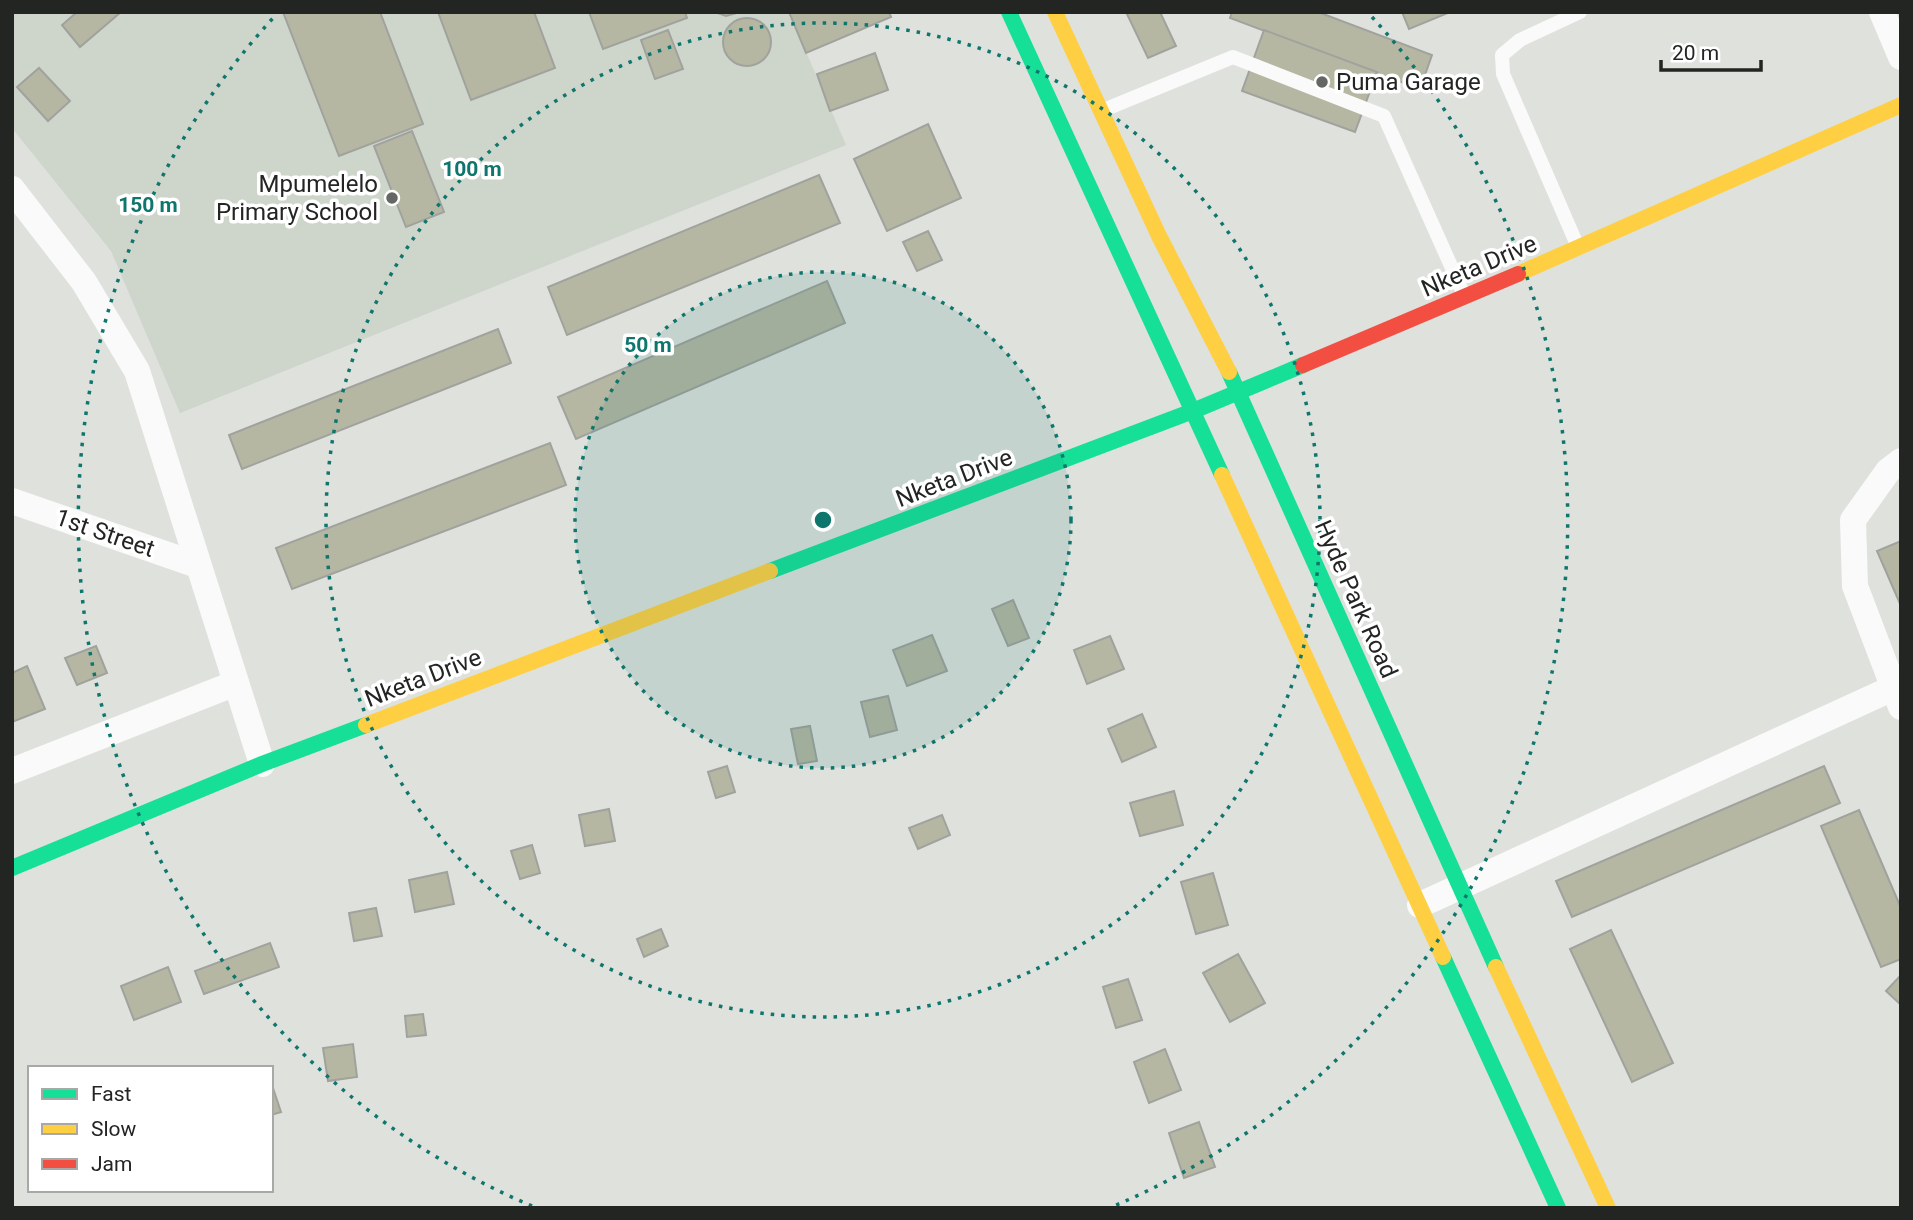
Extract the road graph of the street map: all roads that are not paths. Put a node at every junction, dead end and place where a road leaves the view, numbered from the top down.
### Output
1 (1009, 12) edge
2 (1055, 12) edge
3 (1580, 12) edge
4 (1882, 12) edge
5 (1901, 57) edge
6 (1901, 105) edge
7 (1101, 111) junction
8 (12, 189) edge
9 (1578, 249) junction
10 (1465, 296) junction
11 (1238, 391) junction
12 (1193, 411) junction
13 (1901, 461) edge
14 (12, 501) edge
15 (197, 565) junction
16 (236, 683) junction
17 (1897, 698) edge
18 (262, 764) junction
19 (12, 771) edge
20 (12, 867) edge
21 (1460, 889) junction
22 (1420, 905) junction
23 (1558, 1208) edge
24 (1608, 1208) edge

1 - 12 street
2 - 7 street, Hyde Park Road
3 - 9 lane
4 - 5 street
6 - 9 street, Nketa Drive
7 - 10 lane
7 - 11 street, Hyde Park Road
8 - 15 street
9 - 10 street, Nketa Drive
10 - 11 street, Nketa Drive
11 - 12 street, Nketa Drive
11 - 21 street, Hyde Park Road
12 - 18 street, Nketa Drive
12 - 22 street
13 - 17 street
14 - 15 street, 1st Street
15 - 16 street
16 - 18 street
16 - 19 street
17 - 21 street
18 - 20 street, Nketa Drive
21 - 22 street
21 - 24 street, Hyde Park Road
22 - 23 street

